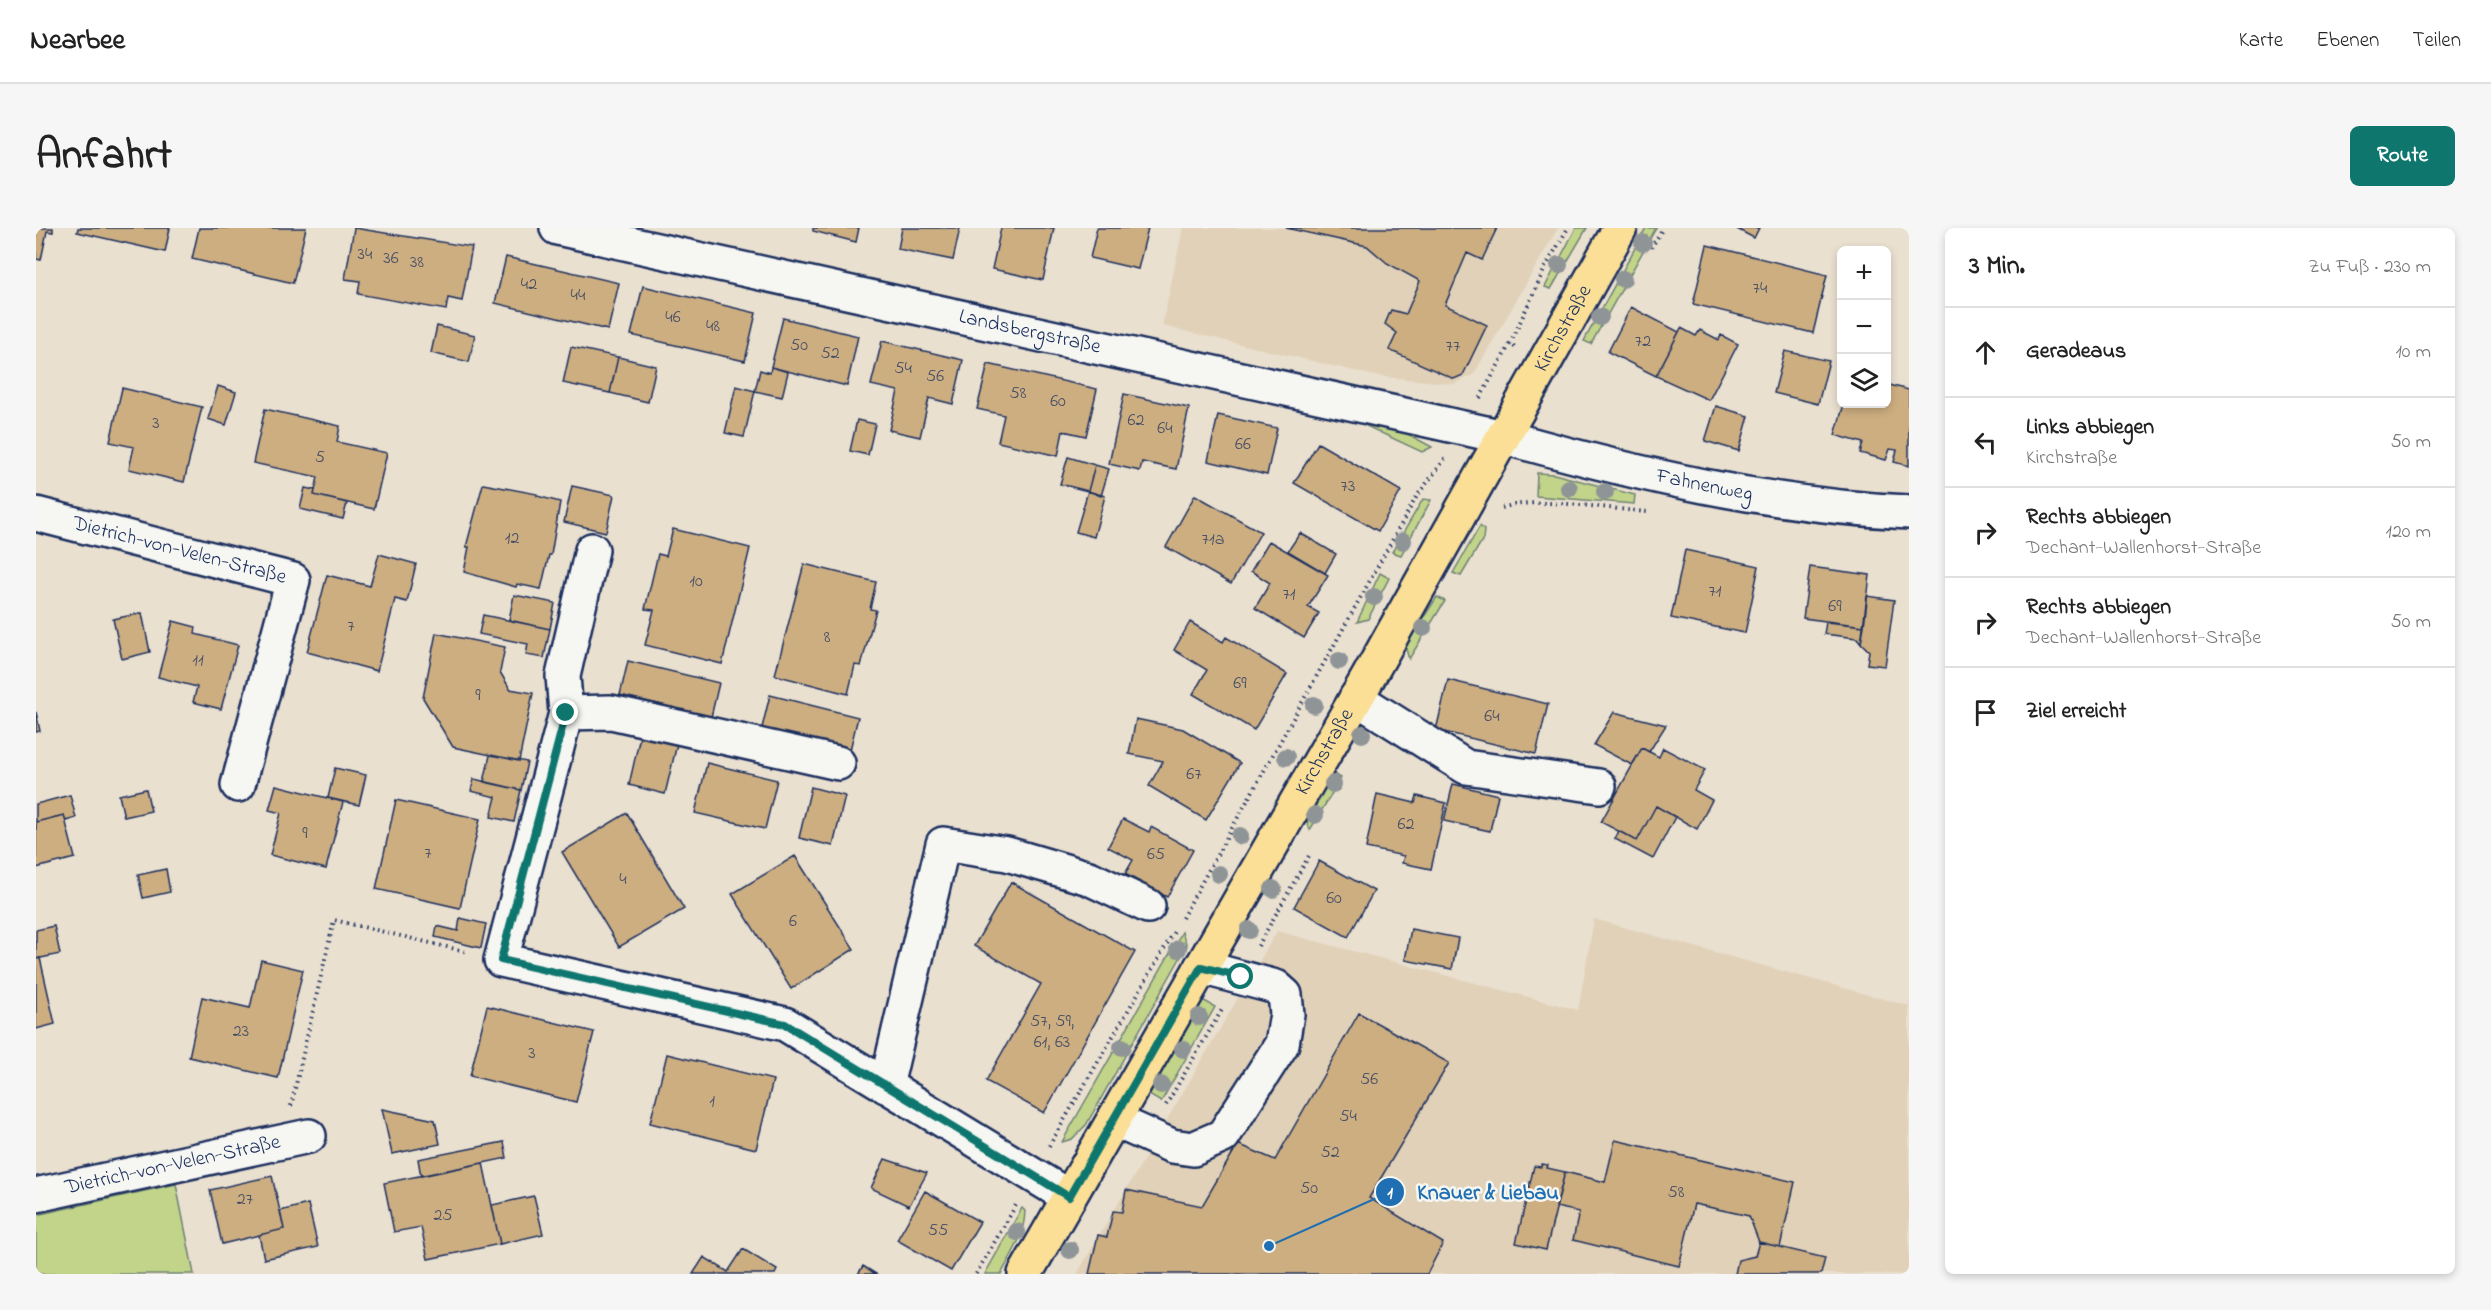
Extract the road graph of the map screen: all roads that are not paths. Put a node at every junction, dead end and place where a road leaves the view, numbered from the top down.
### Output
1 (557, 228) edge
2 (1620, 228) edge
3 (1504, 436) junction
4 (1909, 512) edge
5 (36, 514) edge
6 (592, 550) dead end
7 (1356, 698) junction
8 (566, 713) junction
9 (838, 763) dead end
10 (238, 785) dead end
11 (1599, 786) dead end
12 (1149, 906) dead end
13 (1201, 967) junction
14 (886, 1086) junction
15 (1114, 1120) junction
16 (296, 1139) road end
17 (36, 1195) edge
18 (1069, 1197) junction
19 (1025, 1274) edge

1 - 3 street, Landsbergstraße
2 - 3 main road, Kirchstraße
3 - 4 street, Fahnenweg
3 - 7 main road, Kirchstraße
5 - 10 street, Dietrich-von-Velen-Straße
6 - 8 street
7 - 11 street
7 - 13 main road, Kirchstraße
8 - 9 street
8 - 14 street
12 - 14 street
13 - 15 main road, Kirchstraße
13 - 15 street
14 - 18 street
15 - 18 main road, Kirchstraße
16 - 17 street, Dietrich-von-Velen-Straße
18 - 19 main road, Kirchstraße

